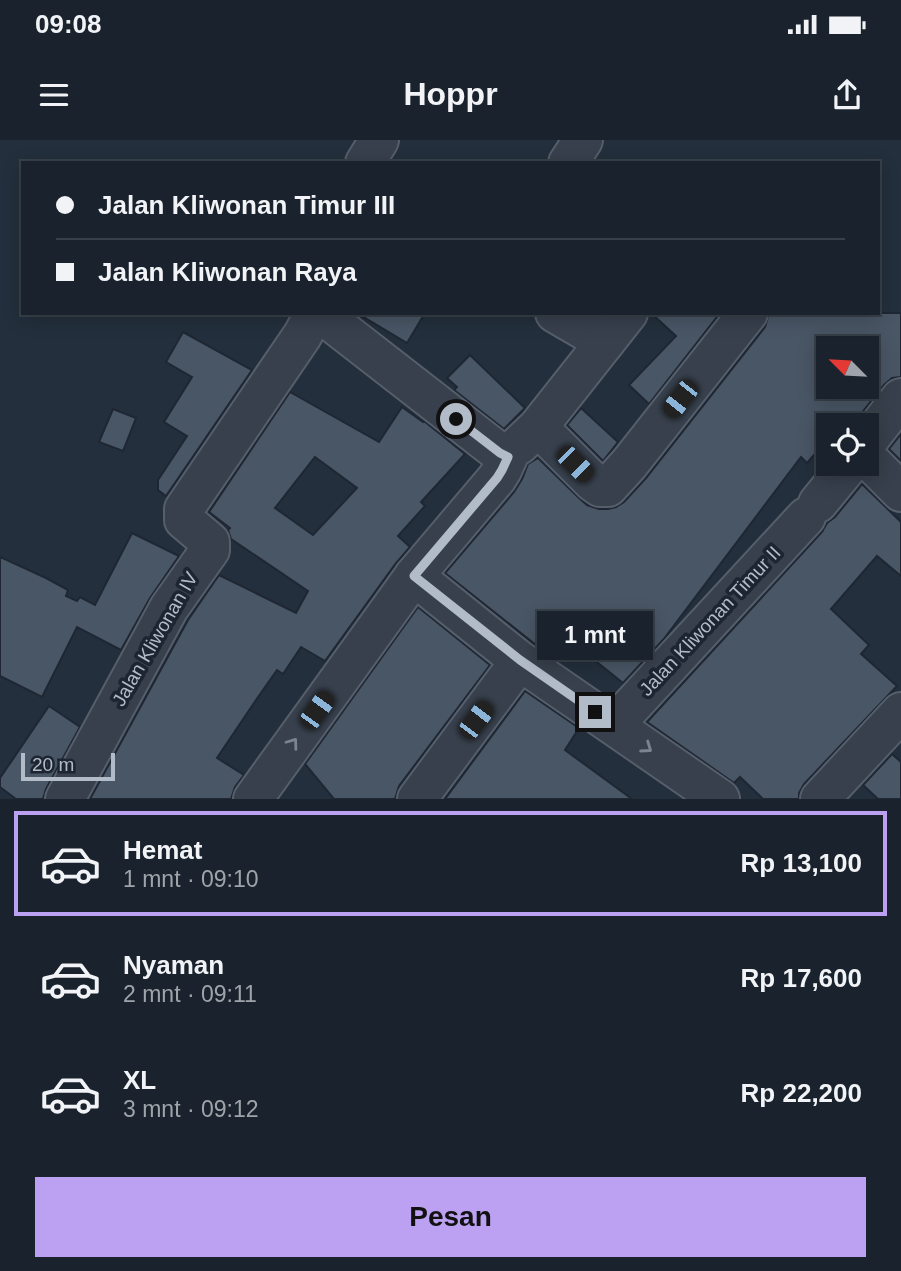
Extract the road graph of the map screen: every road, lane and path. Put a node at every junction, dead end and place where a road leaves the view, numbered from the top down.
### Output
1 (379, 140) edge
2 (583, 140) edge
3 (366, 161) edge
4 (569, 161) edge
5 (314, 315) edge
6 (322, 315) edge
7 (563, 315) edge
8 (746, 315) edge
9 (617, 328) edge
10 (901, 398) edge
11 (879, 426) edge
12 (538, 427) junction
13 (508, 457) junction
14 (879, 470) edge
15 (840, 476) edge
16 (901, 492) edge
17 (414, 576) junction
18 (520, 660) junction
19 (901, 712) edge
20 (614, 725) junction
21 (65, 799) edge
22 (253, 799) edge
23 (417, 799) edge
24 (720, 799) edge
25 (820, 799) edge

1 - 3 street
2 - 4 street
5 - 21 street, Jalan Kliwonan IV
6 - 13 street
7 - 9 street
8 - 12 street
9 - 12 street
10 - 11 street
12 - 13 street
13 - 17 street
14 - 16 street
15 - 20 street, Jalan Kliwonan Timur II
17 - 18 street
22 -> 17 street
18 - 20 street
18 - 23 street
19 - 25 street
20 -> 24 street

